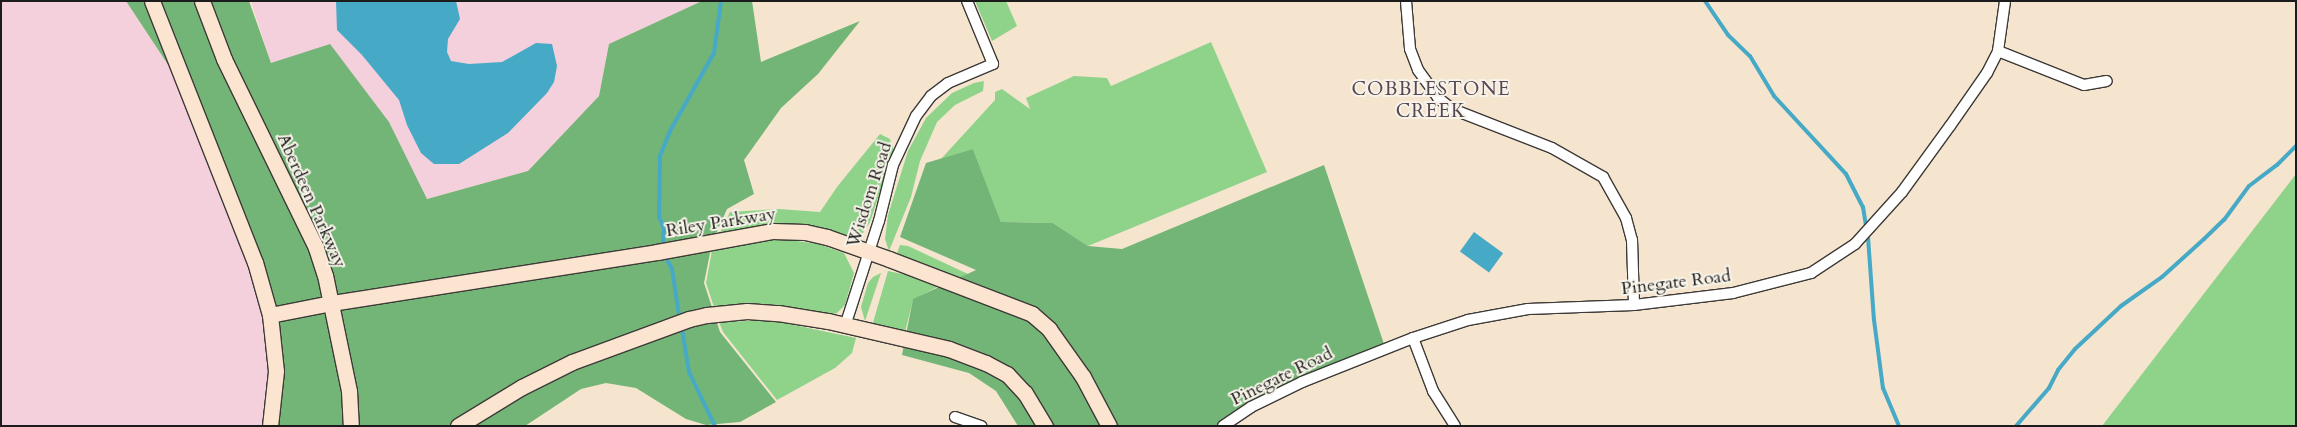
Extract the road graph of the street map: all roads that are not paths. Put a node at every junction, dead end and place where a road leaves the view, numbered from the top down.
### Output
1 (152, 1) edge
2 (202, 1) edge
3 (968, 1) edge
4 (1406, 1) edge
5 (2005, 1) edge
6 (1998, 51) junction
7 (2107, 81) dead end
8 (868, 252) junction
9 (332, 303) junction
10 (1634, 305) junction
11 (270, 315) junction
12 (845, 326) junction
13 (1413, 338) junction
14 (955, 417) dead end
15 (270, 426) edge
16 (351, 426) edge
17 (458, 426) edge
18 (981, 426) edge
19 (1045, 426) edge
20 (1109, 426) edge
21 (1223, 426) edge
22 (1454, 426) edge

1 - 11 street
2 - 9 street, Aberdeen Parkway
3 - 8 street, Wisdom Road
4 - 10 street
5 - 6 street, Pinegate Road
6 - 7 street
6 - 10 street, Pinegate Road
8 - 9 street, Riley Parkway
8 - 12 street, Wisdom Road
8 - 20 street, Riley Parkway
9 - 11 street, Riley Parkway
9 - 16 street, Aberdeen Parkway
10 - 13 street, Pinegate Road
11 - 15 street
12 - 17 street
12 - 19 street
13 - 21 street, Pinegate Road
13 - 22 street
14 - 18 street

